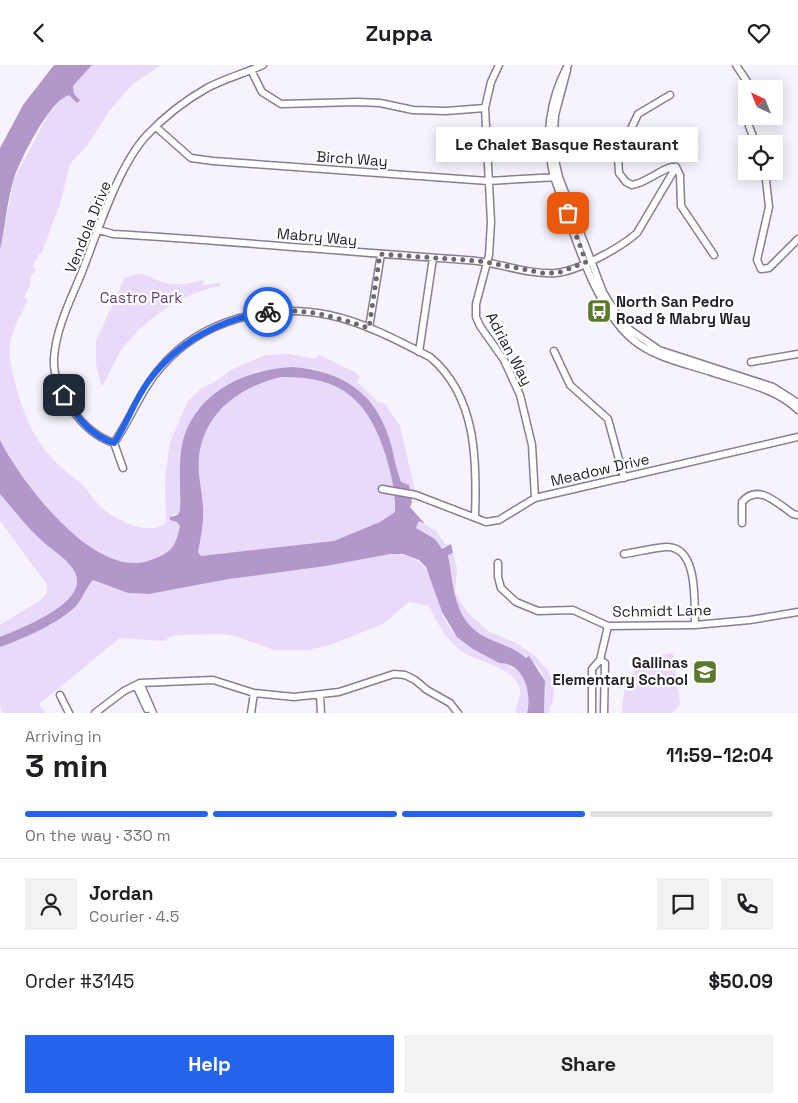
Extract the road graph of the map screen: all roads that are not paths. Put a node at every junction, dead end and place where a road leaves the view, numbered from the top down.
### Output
1 (263, 65) edge
2 (499, 65) edge
3 (568, 65) edge
4 (736, 65) edge
5 (251, 70) junction
6 (746, 80) edge
7 (670, 95) dead end
8 (485, 108) junction
9 (156, 127) junction
10 (676, 167) junction
11 (556, 177) junction
12 (766, 180) edge
13 (488, 181) junction
14 (99, 230) junction
15 (798, 239) edge
16 (380, 254) junction
17 (714, 255) dead end
18 (433, 257) junction
19 (589, 261) junction
20 (487, 262) junction
21 (369, 328) junction
22 (554, 351) dead end
23 (420, 352) junction
24 (798, 354) edge
25 (751, 362) dead end
26 (798, 403) edge
27 (798, 410) edge
28 (798, 437) edge
29 (114, 443) junction
30 (123, 468) dead end
31 (624, 478) junction
32 (382, 489) dead end
33 (534, 498) junction
34 (798, 515) edge
35 (475, 517) junction
36 (742, 523) dead end
37 (624, 554) dead end
38 (498, 563) dead end
39 (798, 612) edge
40 (695, 625) junction
41 (608, 626) junction
42 (600, 660) junction
43 (138, 684) junction
44 (254, 693) junction
45 (60, 695) dead end
46 (320, 696) junction
47 (69, 713) edge
48 (95, 713) edge
49 (148, 713) edge
50 (153, 713) edge
51 (251, 713) edge
52 (321, 713) edge
53 (458, 713) edge
54 (592, 713) edge
55 (604, 713) edge

1 - 5 street, Vendola Drive
2 - 8 street, Adrian Way
3 - 11 street
4 - 6 street
5 - 8 street
5 - 9 street, Vendola Drive
7 - 10 street
8 - 13 street, Adrian Way
9 - 13 street, Birch Way
9 - 14 street, Vendola Drive
10 - 17 street
10 - 19 street, Mabry Way
11 - 13 street, Birch Way
11 - 19 street
12 - 15 street
13 - 20 street, Adrian Way
14 - 16 street, Mabry Way
14 - 29 street, Vendola Drive
16 - 18 street, Mabry Way
16 - 21 street
18 - 20 street, Mabry Way
18 - 23 street
19 - 20 street, Mabry Way
19 - 26 street
19 - 27 street
20 - 33 street, Adrian Way
21 - 23 street
21 - 29 street
22 - 31 street
23 - 35 street
24 - 25 street
28 - 31 street, Meadow Drive
29 - 30 street
31 - 33 street, Meadow Drive
32 - 35 street, Meadow Drive
33 - 35 street, Meadow Drive
34 - 36 street
37 - 40 street
38 - 41 street, Schmidt Lane
39 - 40 street, Schmidt Lane
40 - 41 street, Schmidt Lane
41 - 42 street
42 - 54 street
42 - 55 street
43 - 44 street
43 - 48 street
43 - 49 street
43 - 50 street
44 - 46 street
44 - 51 street
45 - 47 street
46 - 52 street
46 - 53 street

